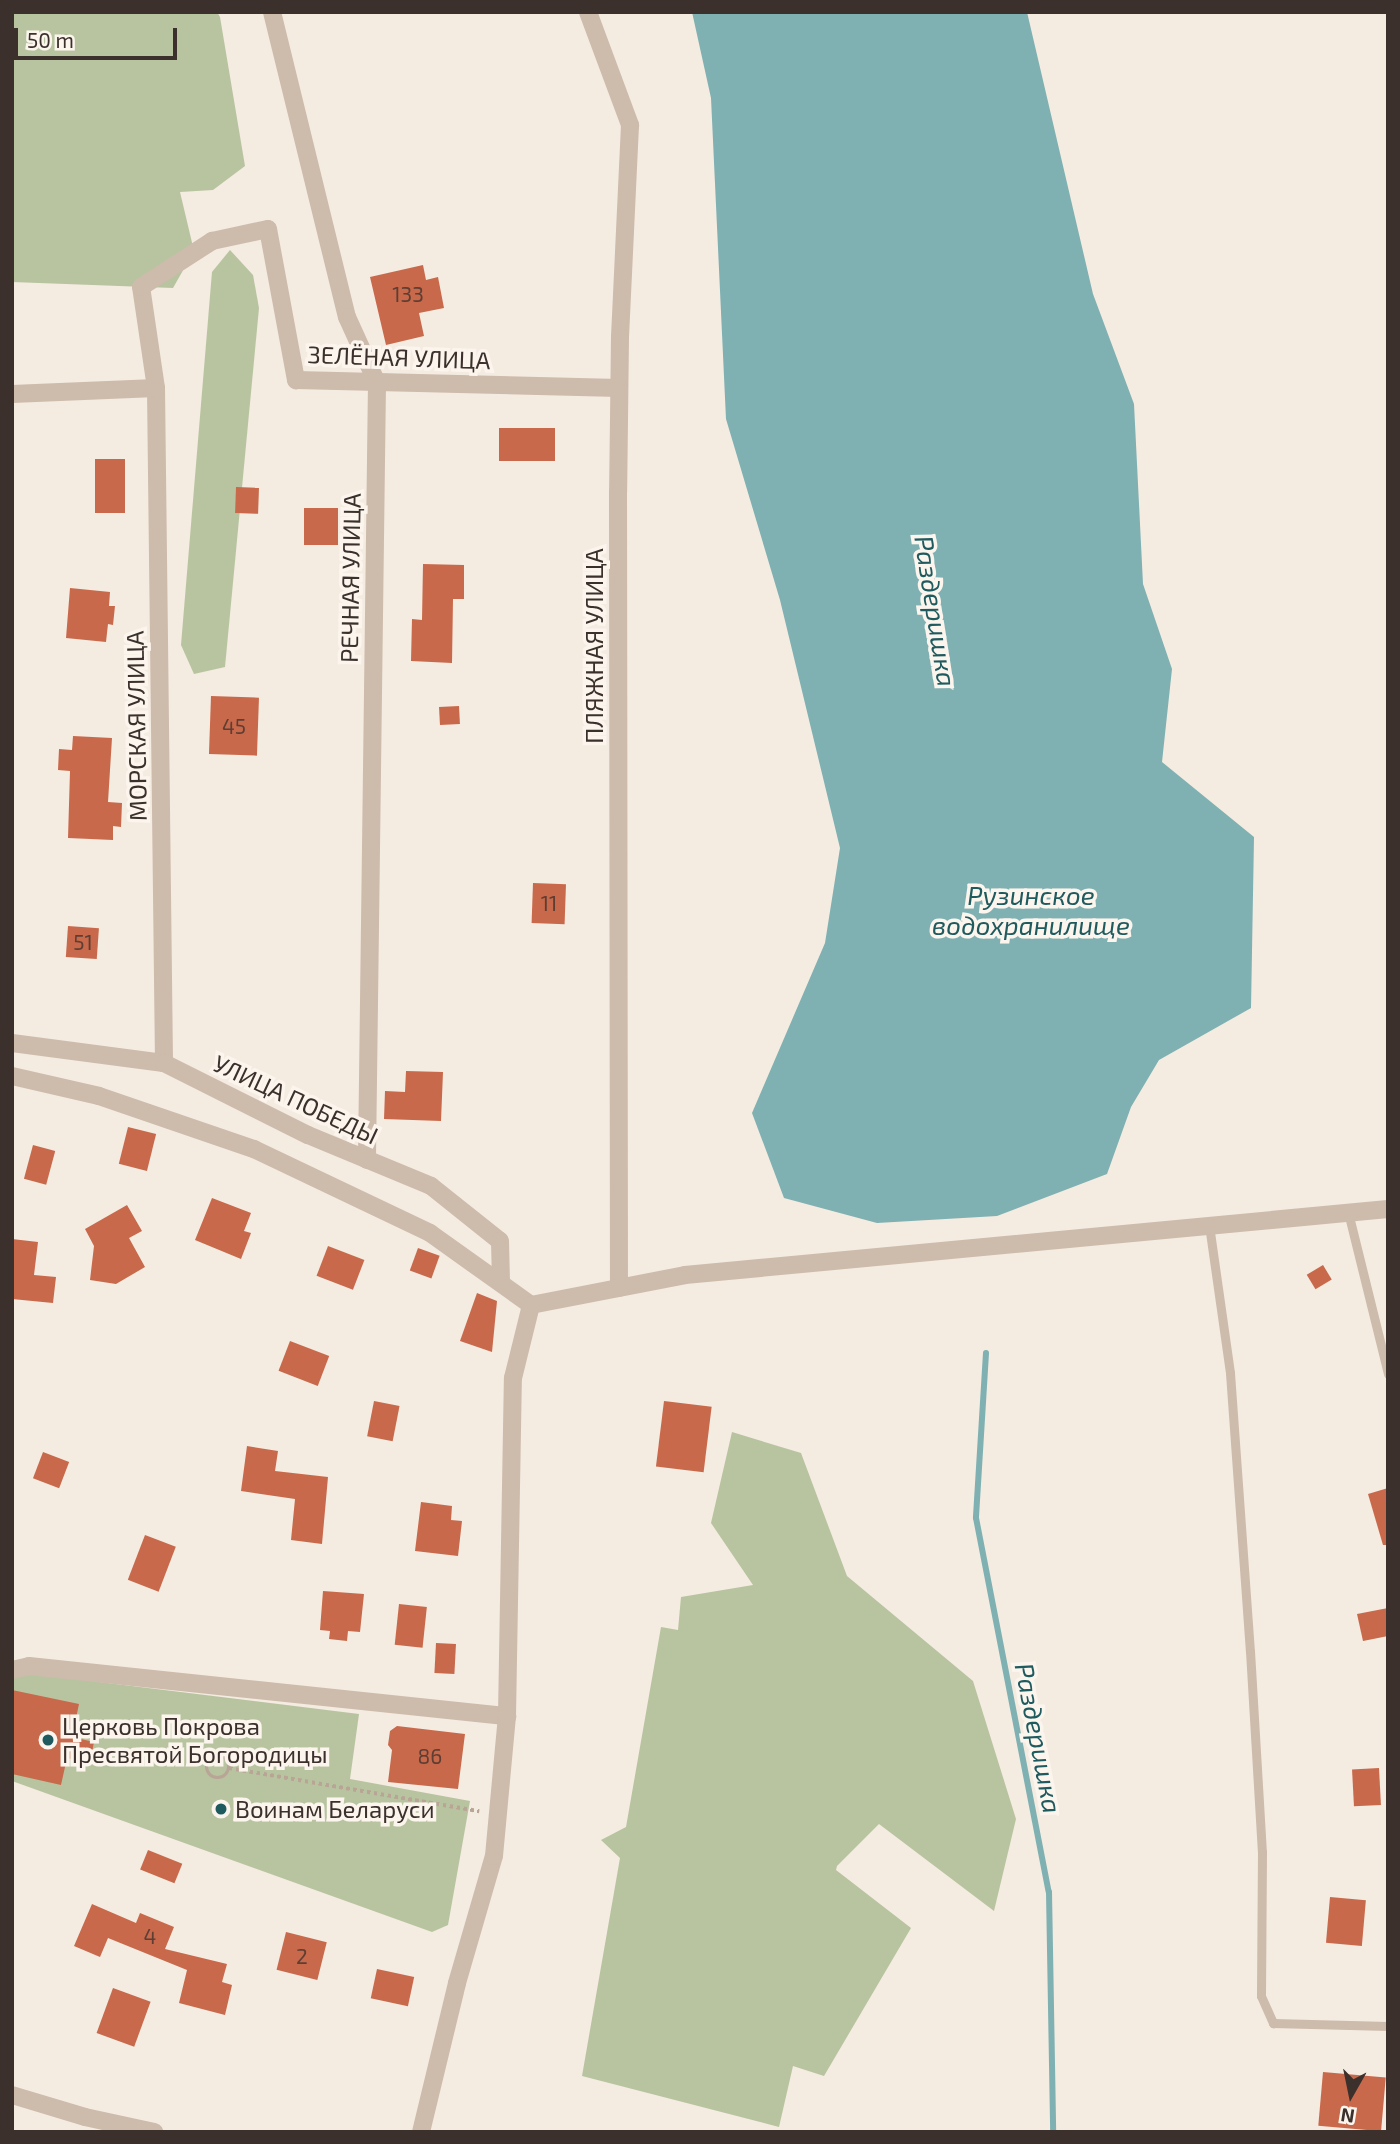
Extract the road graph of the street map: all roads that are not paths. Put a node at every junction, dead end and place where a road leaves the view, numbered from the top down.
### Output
1 (272, 12) edge
2 (588, 12) edge
3 (377, 383) junction
4 (156, 388) junction
5 (619, 388) junction
6 (12, 394) edge
7 (12, 1043) edge
8 (164, 1063) junction
9 (12, 1076) edge
10 (367, 1160) junction
11 (1388, 1209) edge
12 (1348, 1212) junction
13 (1209, 1225) junction
14 (501, 1281) junction
15 (619, 1288) junction
16 (531, 1305) junction
17 (1388, 1374) edge
18 (12, 1670) edge
19 (507, 1716) junction
20 (1388, 2026) edge
21 (12, 2095) edge
22 (153, 2132) edge
23 (421, 2132) edge

1 - 3 street, РЕЧНАЯ УЛИЦА
2 - 5 street, ПЛЯЖНАЯ УЛИЦА
3 - 4 street, ЗЕЛЁНАЯ УЛИЦА
3 - 5 street, ЗЕЛЁНАЯ УЛИЦА
3 - 10 street, РЕЧНАЯ УЛИЦА
4 - 6 street
4 - 8 street, МОРСКАЯ УЛИЦА
5 - 15 street, ПЛЯЖНАЯ УЛИЦА
7 - 8 street, УЛИЦА ПОБЕДЫ
8 - 10 street, УЛИЦА ПОБЕДЫ
9 - 14 street
10 - 14 street, УЛИЦА ПОБЕДЫ
11 - 12 street
12 - 13 street
12 - 17 lane
13 - 15 street
13 - 20 lane
14 - 16 street
15 - 16 street
16 - 19 street
18 - 19 street
19 - 23 street
21 - 22 street

